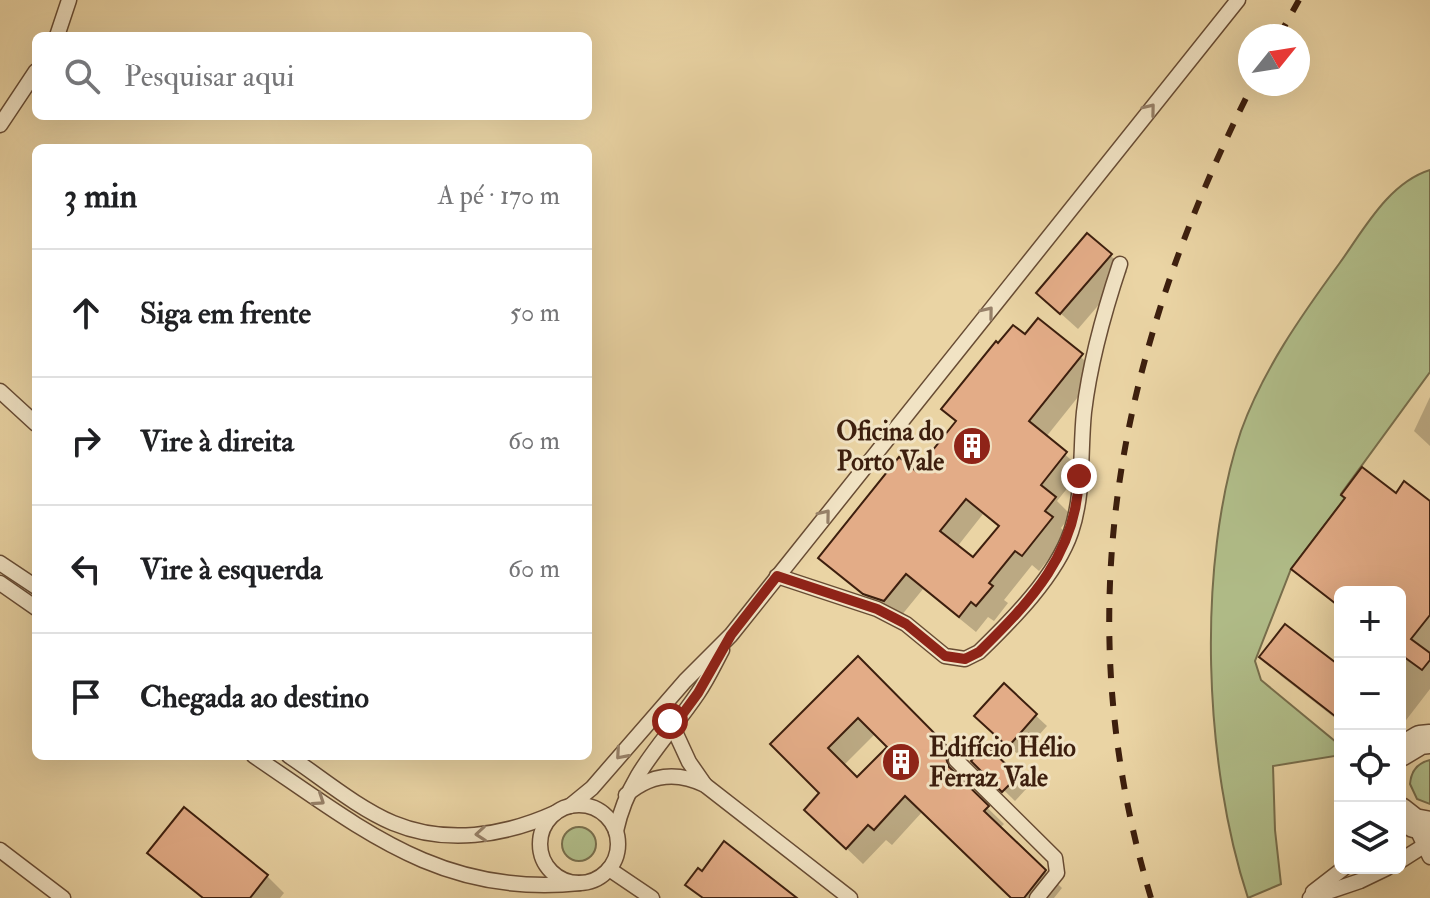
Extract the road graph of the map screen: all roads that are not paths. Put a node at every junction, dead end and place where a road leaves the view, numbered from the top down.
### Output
1 (69, 0) edge
2 (1238, 0) edge
3 (58, 32) edge
4 (32, 77) edge
5 (0, 125) edge
6 (1120, 264) dead end
7 (0, 391) edge
8 (32, 420) edge
9 (0, 563) edge
10 (777, 576) junction
11 (0, 583) edge
12 (32, 584) edge
13 (32, 605) edge
14 (731, 635) junction
15 (656, 714) junction
16 (673, 727) junction
17 (260, 760) edge
18 (295, 760) edge
19 (956, 760) dead end
20 (705, 785) junction
21 (626, 795) junction
22 (570, 806) junction
23 (555, 813) junction
24 (616, 831) junction
25 (1421, 834) edge
26 (0, 850) edge
27 (1406, 853) edge
28 (609, 869) junction
29 (1337, 874) edge
30 (1375, 874) edge
31 (580, 883) junction
32 (63, 898) edge
33 (652, 898) edge
34 (850, 898) edge
35 (1037, 898) edge
36 (1302, 898) edge
37 (1310, 898) edge

1 - 3 lane
10 -> 2 lane
4 - 5 lane
6 - 10 lane
7 - 8 lane
9 - 12 lane
10 - 14 lane
11 - 13 lane
14 - 15 lane
14 - 16 lane
15 - 16 lane
15 -> 22 lane
16 - 20 lane
16 - 21 lane
17 -> 31 lane
23 -> 18 lane
19 - 35 lane
20 - 21 lane
20 - 34 lane
21 - 24 lane
22 - 23 lane
22 - 24 lane
23 - 31 lane
24 - 28 lane
25 - 27 lane
26 - 32 lane
28 - 31 lane
28 - 33 lane
29 - 36 lane
30 - 37 lane

